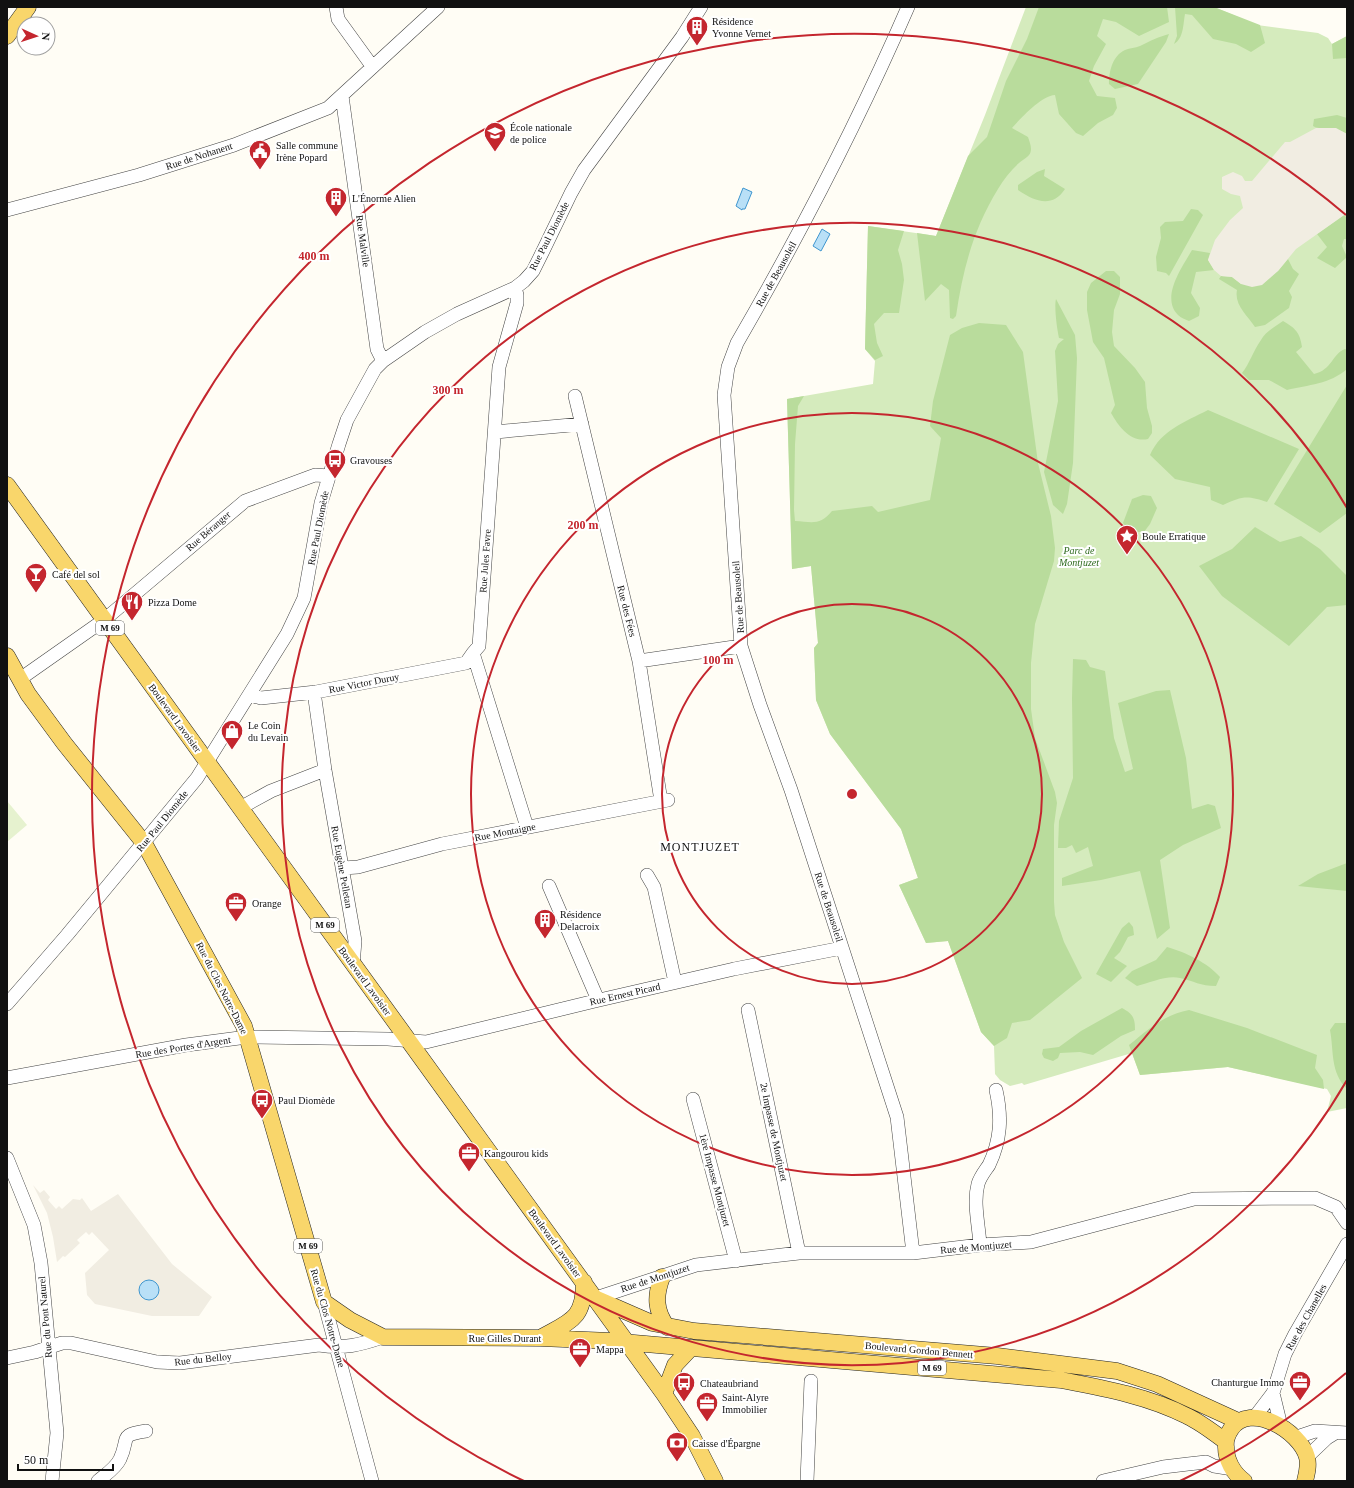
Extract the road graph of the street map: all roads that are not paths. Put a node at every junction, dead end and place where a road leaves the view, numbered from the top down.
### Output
1 (28, 7) edge
2 (336, 7) edge
3 (701, 7) edge
4 (908, 7) edge
5 (434, 8) edge
6 (7, 36) edge
7 (372, 66) junction
8 (342, 96) junction
9 (7, 210) edge
10 (515, 288) junction
11 (383, 361) junction
12 (575, 396) dead end
13 (582, 424) junction
14 (494, 432) junction
15 (329, 476) junction
16 (7, 486) edge
17 (104, 620) junction
18 (741, 646) junction
19 (473, 653) junction
20 (7, 656) edge
21 (640, 661) junction
22 (20, 679) junction
23 (314, 692) junction
24 (250, 695) junction
25 (206, 762) junction
26 (325, 770) junction
27 (664, 800) joint
28 (240, 808) junction
29 (527, 827) junction
30 (144, 843) junction
31 (343, 868) junction
32 (647, 875) dead end
33 (549, 886) dead end
34 (842, 948) junction
35 (353, 965) junction
36 (675, 982) junction
37 (598, 1000) junction
38 (7, 1004) edge
39 (748, 1010) dead end
40 (247, 1037) junction
41 (409, 1042) junction
42 (7, 1078) edge
43 (996, 1090) dead end
44 (694, 1099) dead end
45 (8, 1163) edge
46 (1347, 1223) edge
47 (1347, 1244) edge
48 (980, 1245) junction
49 (799, 1253) junction
50 (912, 1253) junction
51 (736, 1261) junction
52 (662, 1276) junction
53 (584, 1282) junction
54 (596, 1298) junction
55 (324, 1302) junction
56 (667, 1327) junction
57 (383, 1337) junction
58 (540, 1338) junction
59 (627, 1342) junction
60 (47, 1347) junction
61 (336, 1348) junction
62 (691, 1348) junction
63 (7, 1358) edge
64 (811, 1382) dead end
65 (1273, 1393) junction
66 (664, 1394) junction
67 (1246, 1420) junction
68 (1281, 1426) junction
69 (146, 1431) dead end
70 (1341, 1433) edge
71 (1294, 1438) junction
72 (1226, 1446) junction
73 (1307, 1457) junction
74 (1206, 1462) junction
75 (1238, 1477) edge
76 (52, 1481) edge
77 (98, 1481) edge
78 (372, 1481) edge
79 (715, 1481) edge
80 (807, 1481) edge
81 (1103, 1481) edge
82 (1305, 1481) edge

1 - 6 main road
2 - 7 street
3 - 10 street, Rue Paul Diomède
4 - 18 street, Rue de Beausoleil
5 - 7 street, Rue de Nohanent
7 - 8 street, Rue de Nohanent
8 - 9 street, Rue de Nohanent
8 - 11 street, Rue Malville
10 - 11 street, Rue Paul Diomède
10 - 14 street, Rue Jules Favre
11 - 15 street, Rue Paul Diomède
12 - 13 street, Rue des Fées
13 - 14 street
13 - 21 street, Rue des Fées
14 - 19 street, Rue Jules Favre
15 - 17 street, Rue Béranger
15 - 24 street, Rue Paul Diomède
16 - 17 main road, Boulevard Lavoisier / M 69
17 - 22 street, Rue Béranger
17 - 25 main road, Boulevard Lavoisier / M 69
18 - 21 street
18 - 34 street, Rue de Beausoleil
19 - 23 street, Rue Victor Duruy
19 - 29 street
20 - 22 main road, Rue du Clos Notre-Dame / M 69
21 - 27 street, Rue des Fées
22 - 30 main road, Rue du Clos Notre-Dame / M 69
23 - 24 street, Rue Victor Duruy
23 - 26 street, Rue Eugène Pelletan
24 - 25 street, Rue Paul Diomède
25 - 28 main road, Boulevard Lavoisier / M 69
25 - 30 street, Rue Paul Diomède
26 - 28 street
26 - 31 street, Rue Eugène Pelletan
27 - 29 street, Rue Montaigne
28 - 35 main road, Boulevard Lavoisier / M 69
29 - 31 street, Rue Montaigne
30 - 38 street, Rue Paul Diomède
30 - 40 main road, Rue du Clos Notre-Dame / M 69
31 - 35 street, Rue Eugène Pelletan
32 - 36 street
33 - 37 street
34 - 36 street, Rue Ernest Picard
34 - 50 street, Rue de Beausoleil
35 - 41 main road, Boulevard Lavoisier / M 69
36 - 37 street, Rue Ernest Picard
37 - 41 street, Rue Ernest Picard
39 - 49 street, 2e Impasse de Montjuzet
40 - 41 street, Rue des Portes d'Argent
40 - 42 street, Rue des Portes d'Argent
40 - 55 main road, Rue du Clos Notre-Dame / M 69
41 - 53 main road, Boulevard Lavoisier / M 69
43 - 48 street
44 - 51 street, 1ère Impasse Montjuzet
45 - 60 street, Rue du Pont Naturel
46 - 48 street, Rue de Montjuzet
47 - 65 street, Rue des Chanelles
48 - 50 street, Rue de Montjuzet
49 - 50 street, Rue de Montjuzet
49 - 51 street, Rue de Montjuzet
51 - 52 street, Rue de Montjuzet
52 - 54 street, Rue de Montjuzet
52 - 56 main road
53 - 54 main road, Boulevard Lavoisier
53 - 58 main road
54 - 56 main road, Boulevard Gordon Bennett / M 69
54 - 59 main road, Boulevard Lavoisier
55 - 57 main road, Rue Gilles Durant / M 69
55 - 61 street, Rue du Clos Notre-Dame
56 - 67 main road, Boulevard Gordon Bennett / M 69
57 - 58 main road, Rue Gilles Durant / M 69
57 - 61 street, Rue Gilles Durant
58 - 59 main road, Rue Gilles Durant / M 69
59 - 62 main road, Boulevard Gordon Bennett / M 69
59 - 66 main road, Boulevard Lavoisier
60 - 61 street, Rue du Belloy
60 - 63 street, Rue du Belloy
60 - 76 street, Rue du Pont Naturel
61 - 78 street, Rue du Clos Notre-Dame
62 - 66 main road
62 - 72 main road, Boulevard Gordon Bennett / M 69
64 - 80 street
65 - 67 street, Rue des Chanelles
65 - 68 street
66 - 79 main road, Boulevard Lavoisier
67 - 68 main road, Boulevard Gordon Bennett
67 - 72 main road
68 - 71 main road
69 - 77 street
70 - 71 street
70 - 73 street
71 - 73 main road
72 - 74 street
72 - 75 main road
73 - 82 main road
74 - 75 street
74 - 81 street

